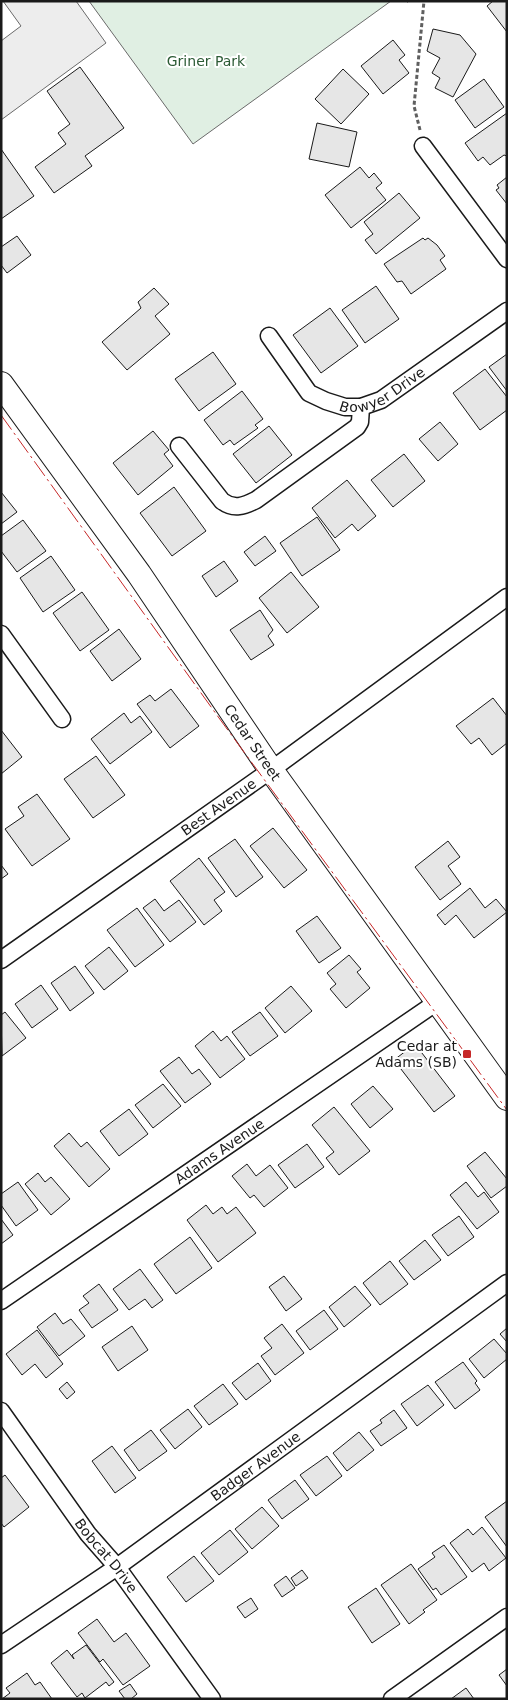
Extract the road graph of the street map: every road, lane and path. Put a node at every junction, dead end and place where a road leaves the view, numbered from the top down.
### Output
1 (424, 1) edge
2 (423, 146) joint
3 (507, 259) edge
4 (507, 311) edge
5 (269, 336) dead end
6 (1, 384) edge
7 (361, 407) junction
8 (179, 446) dead end
9 (507, 597) edge
10 (1, 634) edge
11 (62, 719) dead end
12 (270, 770) junction
13 (1, 960) edge
14 (437, 1002) junction
15 (507, 1098) edge
16 (507, 1283) edge
17 (1, 1301) edge
18 (1, 1411) edge
19 (117, 1567) junction
20 (507, 1617) edge
21 (1, 1646) edge
22 (212, 1699) edge
23 (392, 1699) edge

1 - 2 path
2 - 3 street
4 - 7 street, Bowyer Drive
5 - 7 street, Bowyer Drive
6 - 12 main road, Cedar Street
7 - 8 street
9 - 12 street, Best Avenue
10 - 11 street
12 - 13 street, Best Avenue
12 - 14 main road, Cedar Street
14 - 15 main road, Cedar Street
14 - 17 street, Adams Avenue
16 - 19 street, Badger Avenue
18 - 19 street, Bobcat Drive
19 - 21 street, Badger Avenue
19 - 22 street, Bobcat Drive
20 - 23 street

